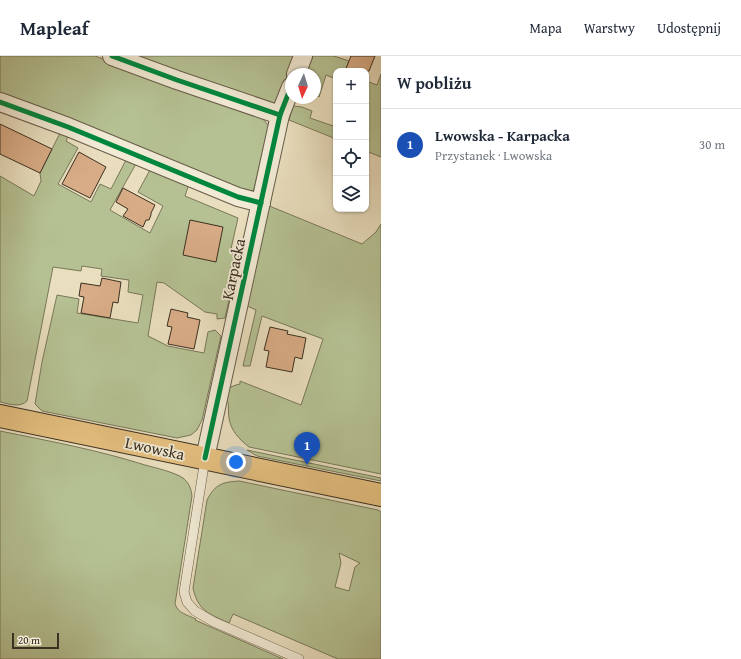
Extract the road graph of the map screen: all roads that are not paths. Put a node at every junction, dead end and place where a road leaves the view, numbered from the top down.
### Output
1 (112, 56) edge
2 (303, 56) edge
3 (298, 68) edge
4 (0, 102) edge
5 (285, 102) edge
6 (280, 115) junction
7 (260, 204) junction
8 (0, 416) edge
9 (205, 458) junction
10 (381, 495) edge
11 (299, 659) edge

1 - 6 street
2 - 3 street
4 - 7 street
5 - 6 street, Karpacka
6 - 7 street, Karpacka
7 - 9 street, Karpacka
8 - 9 main road, Lwowska
9 - 10 main road, Lwowska
9 - 11 lane

